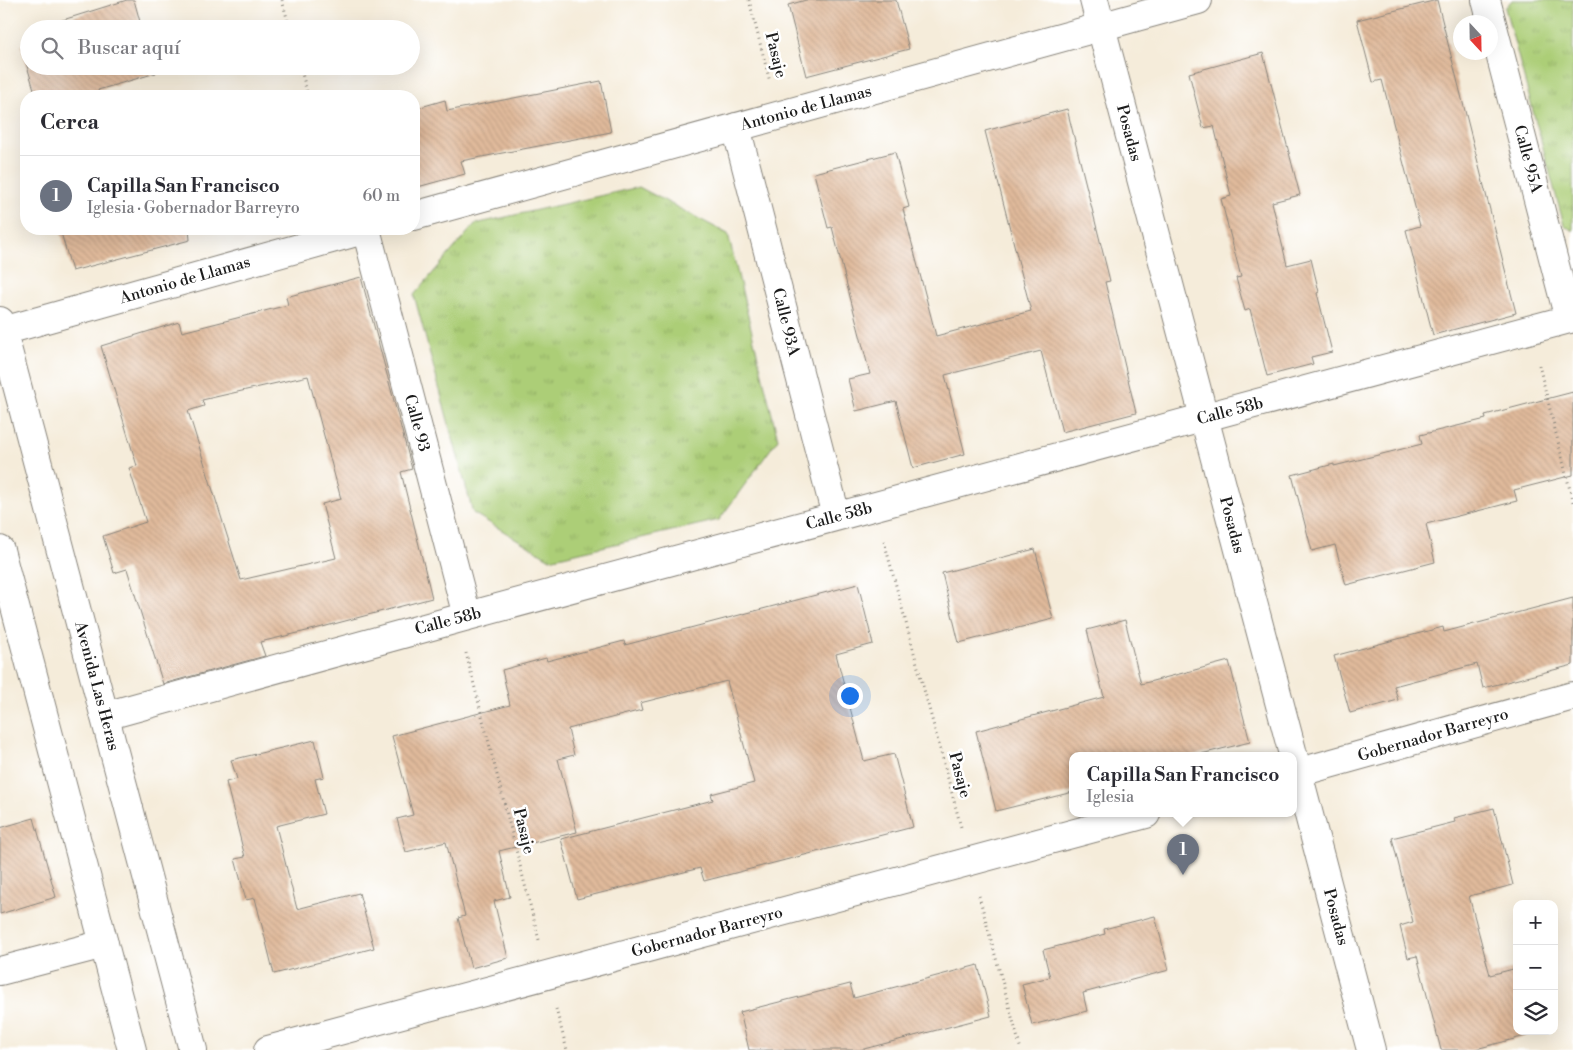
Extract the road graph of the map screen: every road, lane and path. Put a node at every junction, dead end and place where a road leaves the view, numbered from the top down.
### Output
1 (282, 0) edge
2 (749, 0) edge
3 (1094, 0) edge
4 (1198, 0) edge
5 (1486, 0) edge
6 (288, 20) edge
7 (1101, 27) junction
8 (302, 75) edge
9 (306, 90) edge
10 (779, 116) junction
11 (736, 127) junction
12 (420, 214) edge
13 (344, 235) edge
14 (368, 235) edge
15 (1571, 318) edge
16 (1, 326) edge
17 (1530, 330) junction
18 (1204, 418) junction
19 (1573, 502) edge
20 (874, 506) junction
21 (836, 516) junction
22 (0, 550) edge
23 (462, 617) junction
24 (1573, 696) edge
25 (105, 716) junction
26 (1290, 752) edge
27 (1297, 772) edge
28 (1297, 780) edge
29 (1135, 817) edge
30 (970, 861) junction
31 (104, 944) junction
32 (0, 971) edge
33 (548, 975) junction
34 (132, 1050) edge
35 (193, 1050) edge
36 (268, 1050) edge
37 (567, 1050) edge
38 (1021, 1050) edge
39 (1371, 1050) edge

1 - 6 path
2 - 10 path, Pasaje
3 - 7 street, Posadas
4 - 7 street, Antonio de Llamas
5 - 15 street, Calle 95A
7 - 10 street, Antonio de Llamas
7 - 18 street, Posadas
8 - 9 path
10 - 11 street, Antonio de Llamas
11 - 12 street, Antonio de Llamas
11 - 21 street, Calle 93A
13 - 16 street, Antonio de Llamas
14 - 23 street, Calle 93
15 - 17 street, Calle 58b
16 - 25 street, Avenida Las Heras
17 - 18 street, Calle 58b
17 - 19 path
18 - 20 street, Calle 58b
18 - 26 street, Posadas
20 - 21 street, Calle 58b
20 - 30 path, Pasaje
21 - 23 street, Calle 58b
22 - 31 street
23 - 25 street, Calle 58b
23 - 33 path, Pasaje
24 - 27 street, Gobernador Barreyro
25 - 35 street, Avenida Las Heras
28 - 39 street, Posadas
29 - 30 street, Gobernador Barreyro
30 - 33 street, Gobernador Barreyro
30 - 38 path, Pasaje
31 - 32 street
31 - 34 street
33 - 36 street, Gobernador Barreyro
33 - 37 path, Pasaje

